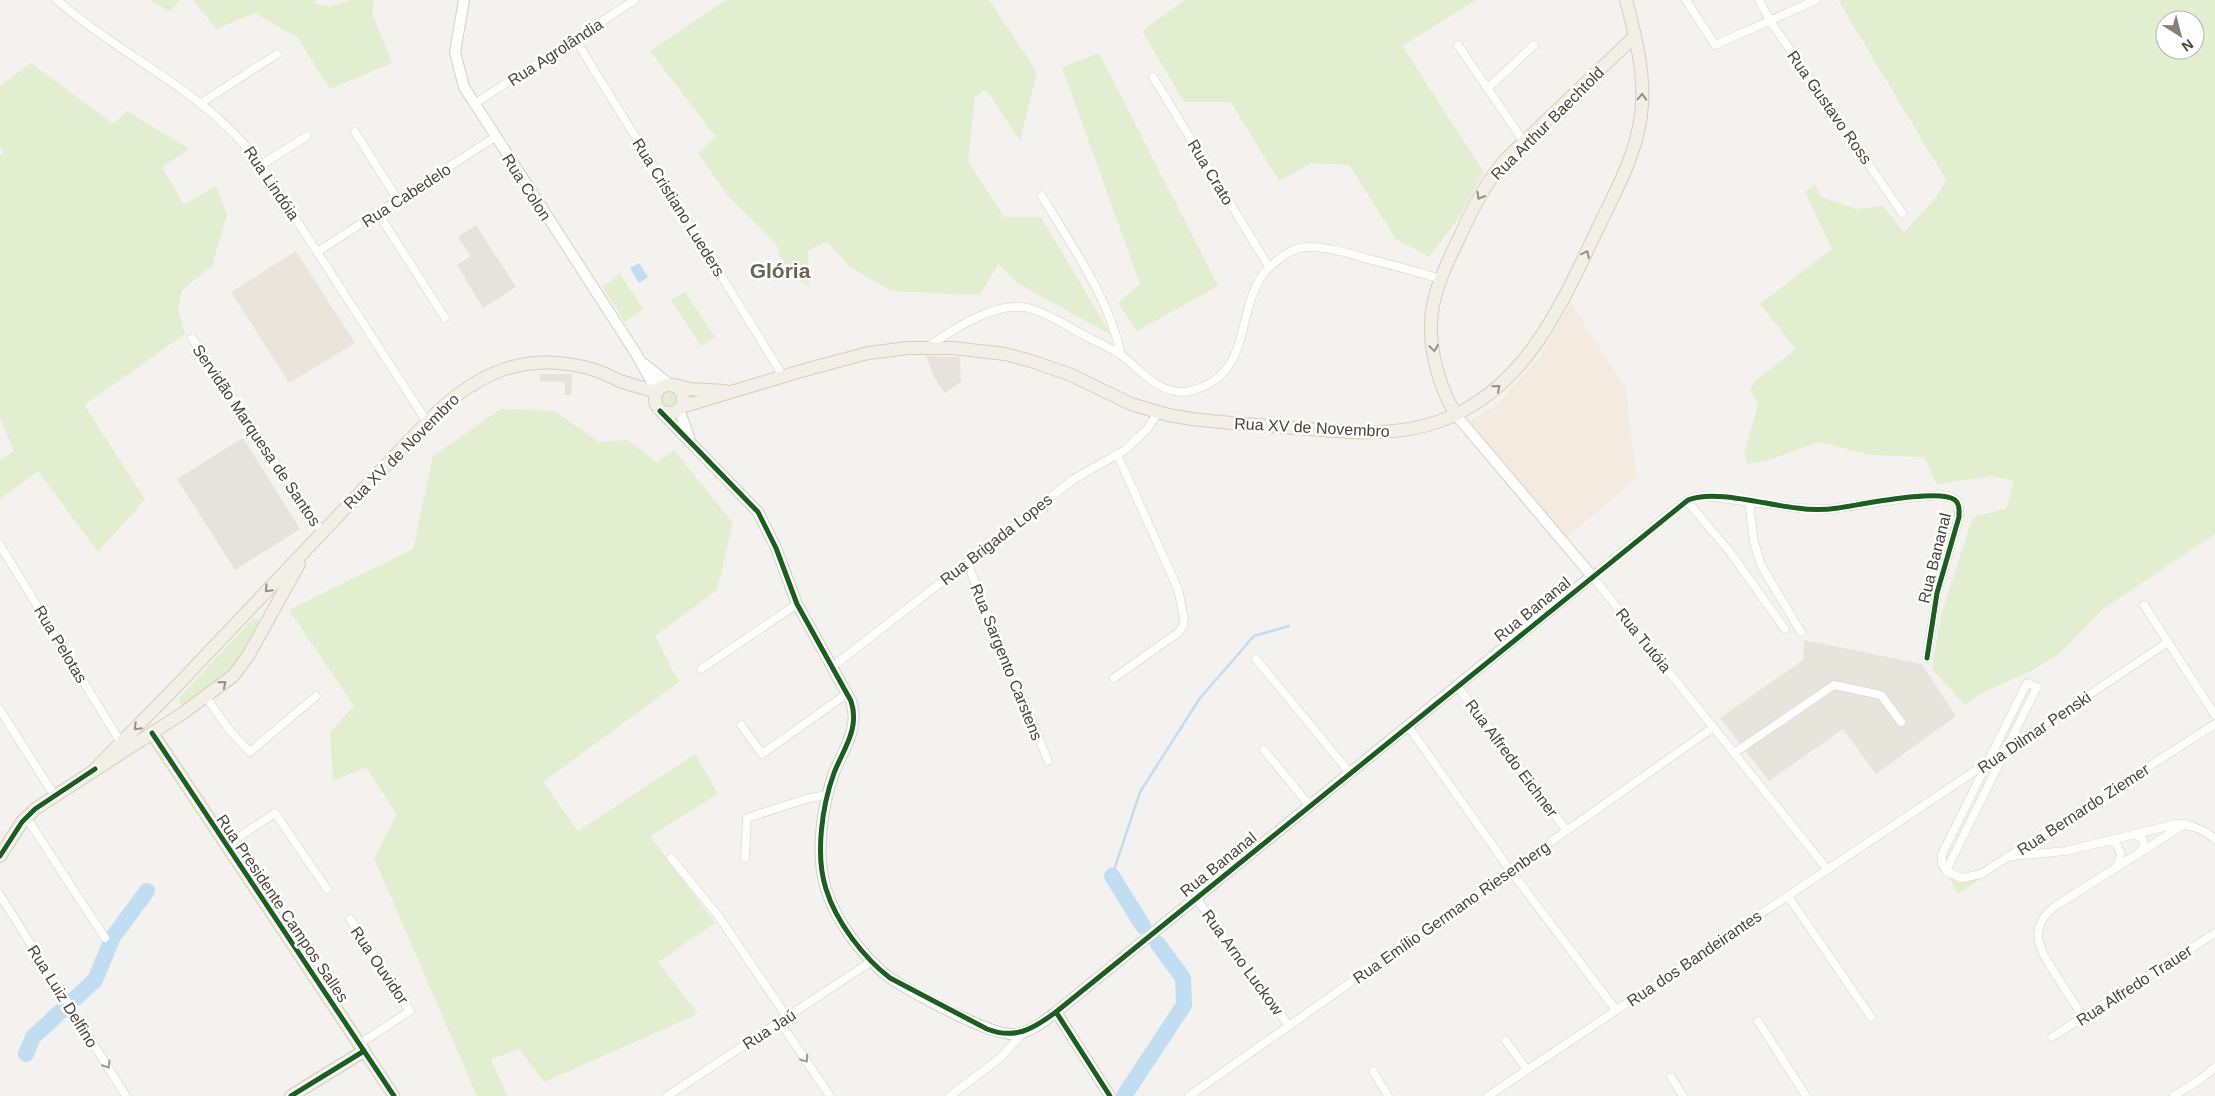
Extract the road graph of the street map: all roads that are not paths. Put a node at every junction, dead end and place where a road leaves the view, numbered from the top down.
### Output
1 (57, 0) edge
2 (464, 0) edge
3 (636, 0) edge
4 (1626, 0) edge
5 (1686, 0) edge
6 (1759, 0) edge
7 (1816, 0) edge
8 (1771, 22) junction
9 (1635, 36) junction
10 (575, 39) junction
11 (1458, 45) dead end
12 (1534, 46) dead end
13 (277, 54) dead end
14 (1153, 77) dead end
15 (1488, 88) junction
16 (201, 103) junction
17 (474, 104) junction
18 (355, 132) dead end
19 (307, 136) dead end
20 (495, 138) junction
21 (1524, 142) junction
22 (261, 165) junction
23 (1042, 196) dead end
24 (398, 200) junction
25 (378, 213) junction
26 (1902, 213) dead end
27 (318, 252) junction
28 (1269, 267) junction
29 (1441, 278) junction
30 (445, 318) dead end
31 (192, 338) dead end
32 (927, 348) junction
33 (1121, 355) junction
34 (640, 360) junction
35 (783, 376) junction
36 (620, 381) junction
37 (671, 384) junction
38 (657, 391) junction
39 (735, 391) junction
40 (680, 408) junction
41 (659, 409) junction
42 (1158, 412) junction
43 (1456, 415) junction
44 (427, 422) junction
45 (691, 442) junction
46 (1117, 454) junction
47 (1687, 501) junction
48 (1749, 501) junction
49 (322, 532) junction
50 (0, 545) edge
51 (308, 547) junction
52 (966, 563) junction
53 (1592, 576) junction
54 (797, 604) junction
55 (2144, 605) dead end
56 (253, 606) junction
57 (1785, 629) dead end
58 (262, 632) junction
59 (1802, 632) dead end
60 (2168, 642) junction
61 (1927, 658) dead end
62 (1256, 659) dead end
63 (832, 667) junction
64 (701, 669) dead end
65 (1114, 678) dead end
66 (1457, 686) junction
67 (171, 692) junction
68 (848, 693) junction
69 (316, 696) dead end
70 (206, 697) junction
71 (0, 710) edge
72 (183, 712) junction
73 (2215, 715) edge
74 (1901, 722) dead end
75 (2215, 724) edge
76 (741, 725) dead end
77 (1408, 726) junction
78 (1714, 727) junction
79 (152, 733) junction
80 (121, 742) junction
81 (1264, 750) dead end
82 (2006, 750) junction
83 (1734, 753) junction
84 (1048, 761) dead end
85 (1988, 762) junction
86 (94, 770) junction
87 (1350, 773) junction
88 (54, 795) junction
89 (828, 795) junction
90 (1310, 806) junction
91 (26, 817) junction
92 (1900, 821) joint
93 (2185, 824) junction
94 (1567, 831) junction
95 (2134, 834) junction
96 (2215, 839) edge
97 (2110, 841) junction
98 (227, 845) junction
99 (2140, 852) junction
100 (0, 856) edge
101 (2011, 856) junction
102 (671, 858) dead end
103 (745, 858) dead end
104 (2117, 867) junction
105 (1510, 870) junction
106 (1828, 870) junction
107 (1946, 872) junction
108 (327, 889) dead end
109 (0, 895) edge
110 (1788, 896) junction
111 (1196, 898) junction
112 (350, 919) dead end
113 (2215, 933) edge
114 (105, 938) dead end
115 (872, 961) junction
116 (1616, 1010) junction
117 (1056, 1012) junction
118 (1871, 1016) dead end
119 (2083, 1017) junction
120 (783, 1019) junction
121 (1758, 1021) dead end
122 (1289, 1026) junction
123 (1023, 1032) junction
124 (2052, 1037) dead end
125 (1506, 1041) dead end
126 (361, 1047) junction
127 (2215, 1067) edge
128 (1527, 1070) junction
129 (1373, 1071) dead end
130 (1671, 1077) dead end
131 (126, 1096) edge
132 (291, 1096) edge
133 (394, 1096) edge
134 (666, 1096) edge
135 (830, 1096) edge
136 (950, 1096) edge
137 (1110, 1096) edge
138 (1189, 1096) edge
139 (1388, 1096) edge
140 (1488, 1096) edge
141 (1683, 1096) edge
142 (1806, 1096) edge
143 (2174, 1096) edge

1 - 16 street, Rua Lindóia
2 - 17 street, Rua Colon
3 - 10 street, Rua Agrolândia
4 - 9 main road, Rua XV de Novembro
5 - 8 street
6 - 8 street, Rua Gustavo Ross
7 - 8 street
8 - 26 street, Rua Gustavo Ross
9 - 21 main road, Rua Arthur Baechtold
43 -> 9 main road, Rua XV de Novembro
10 - 17 street, Rua Agrolândia
10 - 35 street, Rua Cristiano Lueders
11 - 15 street
12 - 15 street
13 - 16 street
14 - 28 street, Rua Crato
15 - 21 street
16 - 22 street, Rua Lindóia
17 - 20 street, Rua Colon
18 - 24 street
19 - 22 street
20 - 24 street, Rua Cabedelo
20 - 34 street, Rua Colon
21 -> 29 main road, Rua Arthur Baechtold
22 - 27 street, Rua Lindóia
23 - 33 street
24 - 25 street, Rua Cabedelo
25 - 27 street, Rua Cabedelo
25 - 30 street
27 - 44 street, Rua Lindóia
28 - 29 street
28 - 33 street
29 -> 43 main road, Rua Arthur Baechtold
31 - 49 street, Servidão Marquesa de Santos
32 - 33 street
32 - 35 main road, Rua XV de Novembro
32 - 42 main road, Rua XV de Novembro
34 - 37 street, Rua Colon
34 - 38 street, Rua Colon
35 - 39 main road, Rua XV de Novembro
36 - 38 main road, Rua XV de Novembro
36 - 41 main road, Rua XV de Novembro
36 - 44 main road, Rua XV de Novembro
37 - 38 main road
37 - 39 main road, Rua XV de Novembro
37 - 40 main road
38 - 41 main road
39 - 40 main road, Rua XV de Novembro
40 - 41 main road
40 - 45 street
41 - 45 street
42 - 43 main road, Rua XV de Novembro
42 - 46 street, Rua Brigada Lopes
43 - 53 street, Rua Tutóia
44 - 49 main road, Rua XV de Novembro
45 - 54 street
46 - 52 street, Rua Brigada Lopes
46 - 65 street
47 - 48 street, Rua Bananal
47 - 53 street, Rua Bananal
47 - 57 street
48 - 59 street
48 - 61 street, Rua Bananal
49 - 51 main road, Rua XV de Novembro
50 - 80 street, Rua Pelotas
51 -> 56 main road, Rua XV de Novembro
51 - 58 main road, Rua XV de Novembro
52 - 63 street, Rua Brigada Lopes
52 - 84 street, Rua Sargento Carstens
53 - 66 street, Rua Bananal
53 - 78 street, Rua Tutóia
54 - 63 street
54 - 64 street
55 - 60 street
56 - 58 main road
56 - 67 main road, Rua XV de Novembro
70 -> 58 main road, Rua XV de Novembro
60 - 73 street
60 - 82 street, Rua Dilmar Penski
62 - 87 street
63 - 68 street
66 - 77 street, Rua Bananal
66 - 94 street, Rua Alfredo Eichner
67 - 72 main road
67 -> 80 main road, Rua XV de Novembro
68 - 76 street
68 - 89 street
69 - 70 street
70 - 72 main road, Rua XV de Novembro
71 - 88 street
72 - 79 main road, Rua XV de Novembro
74 - 83 street
75 - 101 street, Rua Bernardo Ziemer
77 - 87 street, Rua Bananal
77 - 105 street
78 - 83 street, Rua Tutóia
78 - 94 street, Rua Emílio Germano Riesenberg
79 - 86 main road, Rua XV de Novembro
79 - 98 main road, Rua Presidente Campos Salles
80 - 86 main road, Rua XV de Novembro
81 - 90 street
82 - 85 street, Rua Dilmar Penski
82 - 85 street
82 - 107 street
83 - 106 street, Rua Tutóia
85 - 92 street, Rua Dilmar Penski
85 - 107 street
86 - 88 main road, Rua XV de Novembro
87 - 90 street, Rua Bananal
88 - 91 main road, Rua XV de Novembro
89 - 103 street
89 - 115 street
90 - 111 street, Rua Bananal
91 - 100 main road, Rua XV de Novembro
91 - 114 street
92 - 106 street, Rua dos Bandeirantes
93 - 95 street
93 - 96 street
93 - 99 street
94 - 105 street, Rua Emílio Germano Riesenberg
95 - 97 street
95 - 99 street
97 - 101 street
97 - 104 street
98 - 108 street
98 - 126 main road, Rua Presidente Campos Salles
99 - 104 street
101 - 107 street, Rua Bernardo Ziemer
102 - 120 street
104 - 119 street
105 - 116 street
105 - 122 street, Rua Emílio Germano Riesenberg
106 - 110 street, Rua dos Bandeirantes
109 -> 131 street, Rua Luiz Delfino
110 - 116 street, Rua dos Bandeirantes
110 - 118 street
111 - 117 street, Rua Bananal
111 - 122 street, Rua Arno Luckow
112 - 126 street, Rua Ouvidor
113 - 119 street, Rua Alfredo Trauer
115 - 120 street, Rua Jaú
115 - 123 street
116 - 128 street, Rua dos Bandeirantes
117 - 123 street, Rua Bananal
117 - 137 street
119 - 124 street, Rua Alfredo Trauer
120 - 134 street, Rua Jaú
120 -> 135 street
121 - 142 street
122 - 138 street, Rua Emílio Germano Riesenberg
123 - 136 street
125 - 128 street
126 - 132 main road
126 - 133 main road, Rua Presidente Campos Salles
127 - 143 street
128 - 140 street, Rua dos Bandeirantes
129 - 139 street
130 - 141 street

